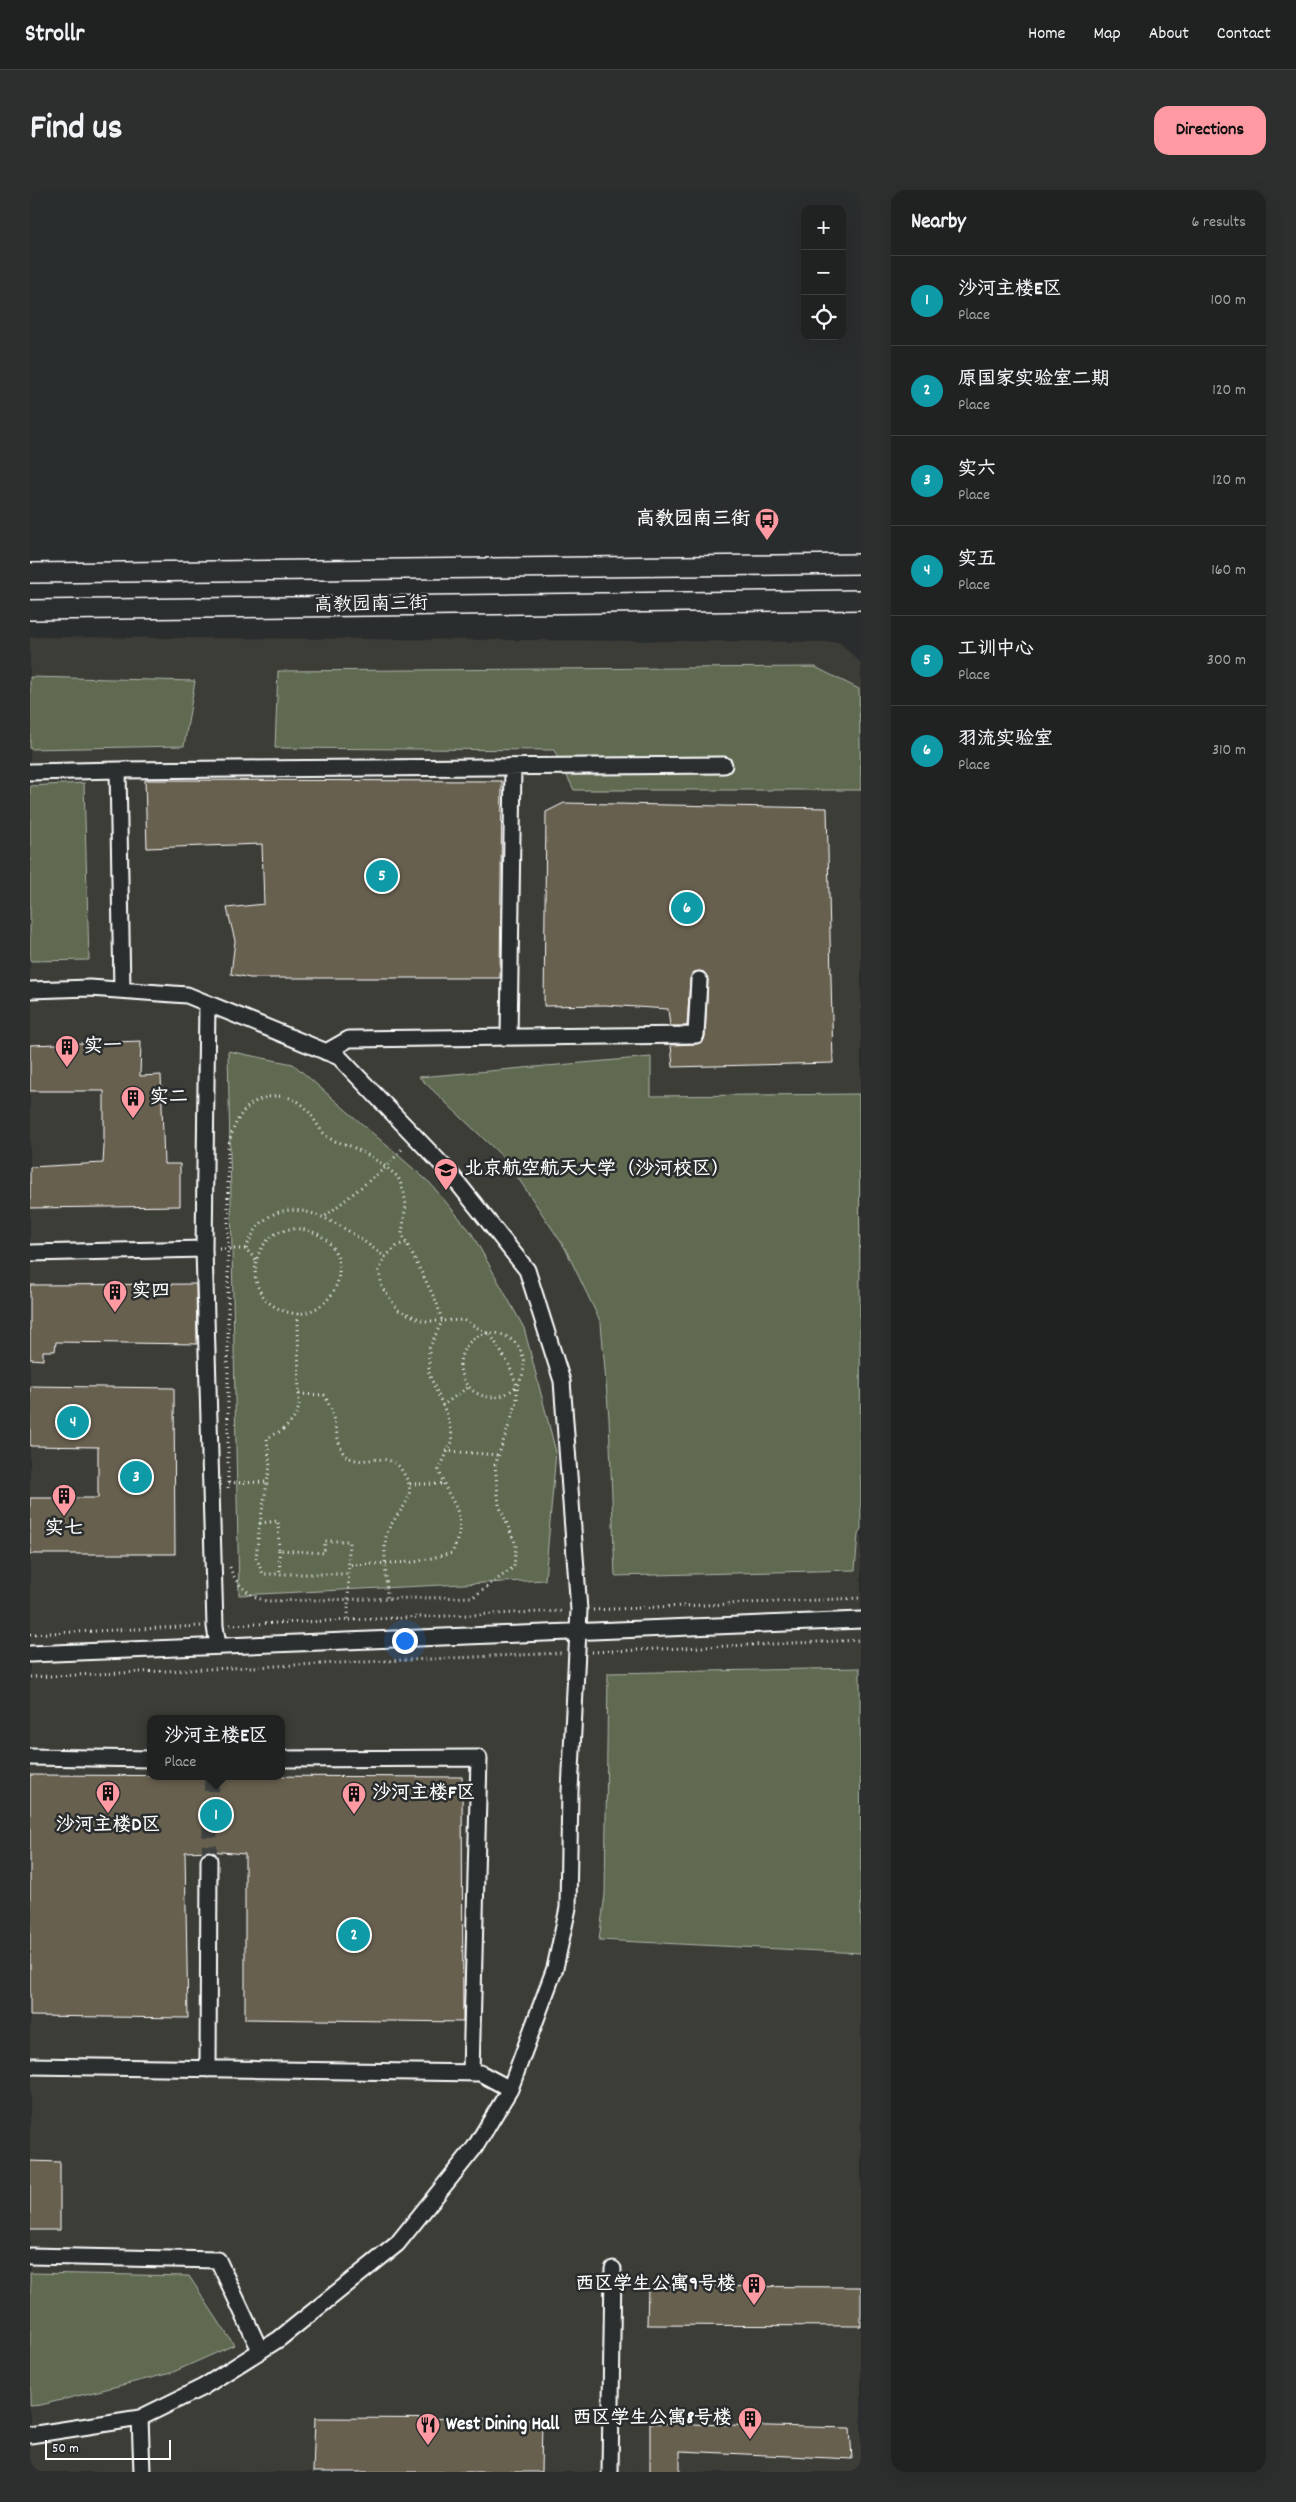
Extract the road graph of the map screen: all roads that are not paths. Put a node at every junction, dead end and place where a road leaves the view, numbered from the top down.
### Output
1 (861, 564) edge
2 (30, 573) edge
3 (861, 600) edge
4 (30, 610) edge
5 (724, 765) dead end
6 (513, 767) junction
7 (118, 770) junction
8 (30, 772) edge
9 (698, 980) dead end
10 (30, 990) edge
11 (122, 990) junction
12 (207, 1003) junction
13 (509, 1037) junction
14 (326, 1052) junction
15 (204, 1250) junction
16 (30, 1253) edge
17 (861, 1620) edge
18 (577, 1632) junction
19 (218, 1646) junction
20 (30, 1654) edge
21 (30, 1757) edge
22 (147, 1759) edge
23 (285, 1759) edge
24 (209, 1860) tunnel mouth
25 (30, 2066) edge
26 (208, 2069) junction
27 (471, 2072) junction
28 (510, 2088) junction
29 (30, 2256) edge
30 (614, 2269) dead end
31 (260, 2350) junction
32 (140, 2418) junction
33 (30, 2434) edge
34 (142, 2472) edge
35 (610, 2472) edge

1 - 2 street, 高教园南三街
3 - 4 street, 高教园南三街
5 - 6 street
6 - 7 street
6 - 13 street
7 - 8 street
7 - 11 street
9 - 13 street
10 - 11 street
11 - 12 street
12 - 14 street
12 - 15 street
13 - 14 street
14 - 18 street
15 - 16 street
15 - 19 street
17 - 18 street
18 - 19 street
18 - 28 street
19 - 20 street
21 - 22 street
23 - 27 street
24 - 26 street
25 - 26 street
26 - 27 street
27 - 28 street
28 - 31 street
29 - 31 street
30 - 35 street
31 - 32 street
32 - 33 street
32 - 34 street

